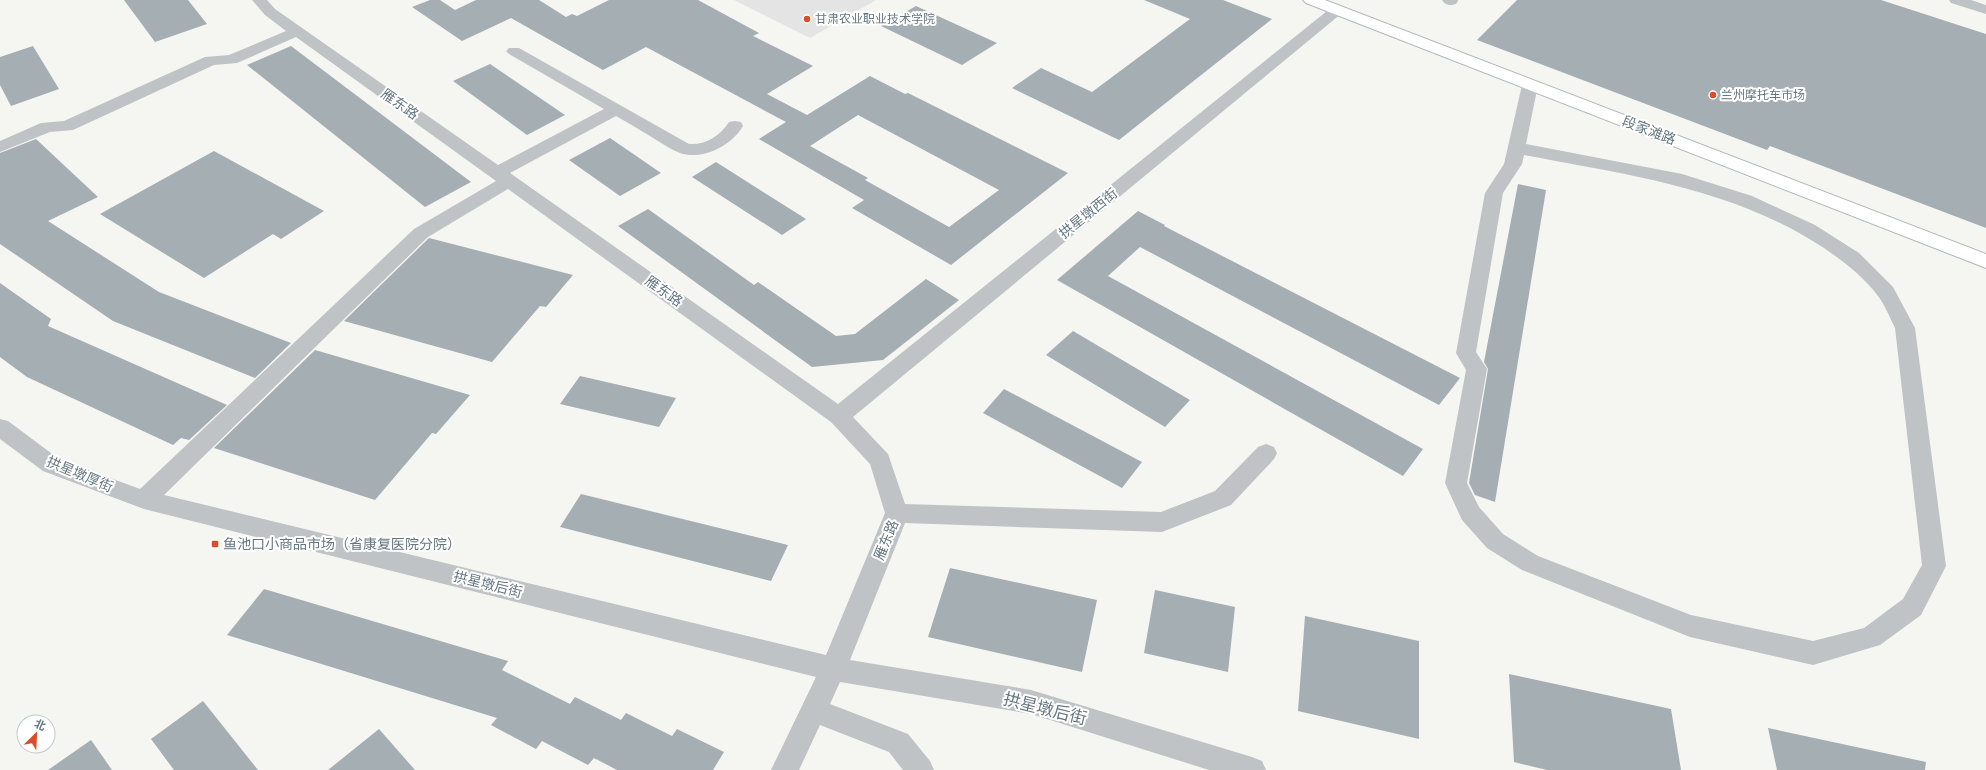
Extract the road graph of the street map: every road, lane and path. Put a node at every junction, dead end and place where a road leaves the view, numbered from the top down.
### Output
1 (260, 0) edge
2 (1956, 0) edge
3 (1323, 3) edge
4 (1986, 10) edge
5 (298, 31) junction
6 (514, 51) dead end
7 (1530, 84) junction
8 (616, 109) junction
9 (735, 126) dead end
10 (0, 147) edge
11 (1516, 148) junction
12 (503, 177) junction
13 (1986, 261) edge
14 (839, 416) junction
15 (0, 427) edge
16 (1266, 453) dead end
17 (144, 500) junction
18 (897, 513) junction
19 (833, 669) junction
20 (814, 710) junction
21 (785, 770) edge
22 (920, 770) edge
23 (1252, 770) edge

1 - 5 street, 雁东路
2 - 4 street
3 - 7 main road, 段家滩路
3 - 14 street, 拱星墩西街
5 - 10 street
5 - 12 street, 雁东路
6 - 8 street
7 - 11 street
7 - 13 main road, 段家滩路
8 - 9 street
8 - 12 street
11 - 11 street
12 - 14 street, 雁东路
12 - 17 street
14 - 18 street, 雁东路
15 - 17 street, 拱星墩厚街
16 - 18 street
17 - 19 street, 拱星墩后街
18 - 19 street, 雁东路
19 - 20 street
19 - 23 street, 拱星墩后街
20 - 21 street
20 - 22 street

